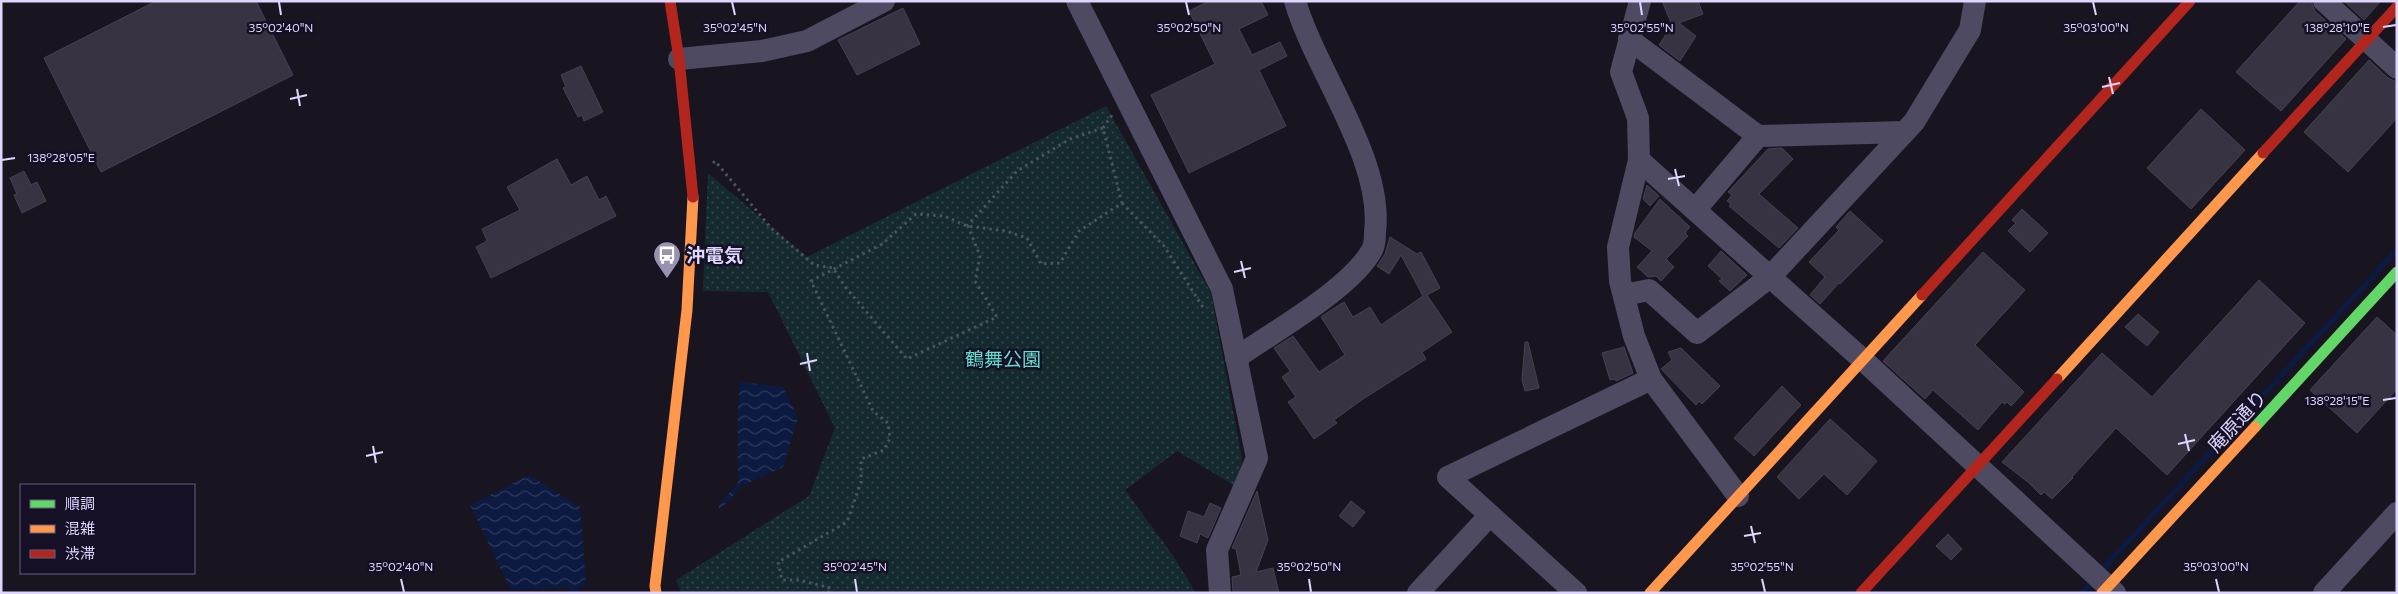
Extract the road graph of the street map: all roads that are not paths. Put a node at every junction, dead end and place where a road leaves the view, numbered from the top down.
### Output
1 (670, 1) edge
2 (884, 1) edge
3 (1078, 1) edge
4 (1295, 1) edge
5 (1640, 1) edge
6 (1975, 1) edge
7 (2190, 1) edge
8 (2324, 1) edge
9 (2397, 7) edge
10 (1629, 39) junction
11 (2366, 40) junction
12 (680, 59) junction
13 (2397, 68) edge
14 (1904, 132) junction
15 (1758, 136) junction
16 (1638, 160) junction
17 (1695, 210) junction
18 (2397, 272) edge
19 (1770, 277) junction
20 (1624, 295) junction
21 (1236, 358) junction
22 (1862, 359) junction
23 (1651, 379) junction
24 (1977, 466) junction
25 (1738, 496) junction
26 (2397, 513) edge
27 (1490, 515) junction
28 (2108, 591) edge
29 (656, 593) edge
30 (1220, 593) edge
31 (1418, 593) edge
32 (1576, 593) edge
33 (1650, 593) edge
34 (1861, 593) edge
35 (2324, 593) edge

1 - 12 street
2 - 12 street
3 - 21 street
4 - 21 street
5 - 10 street
6 - 14 street
7 - 22 street
8 - 11 street
9 - 11 street
10 - 15 street
10 - 16 street
11 - 13 street
11 - 24 street
12 - 29 street
14 - 15 street
14 - 19 street
15 - 17 street
16 - 17 street
16 - 20 street
17 - 19 street
18 - 28 street, 庵原通り
19 - 20 street
19 - 22 street
20 - 23 street
21 - 30 street
22 - 24 street
22 - 25 street
23 - 25 street
23 - 27 street
24 - 28 street
24 - 34 street
25 - 33 street
26 - 35 street
27 - 31 street
27 - 32 street

